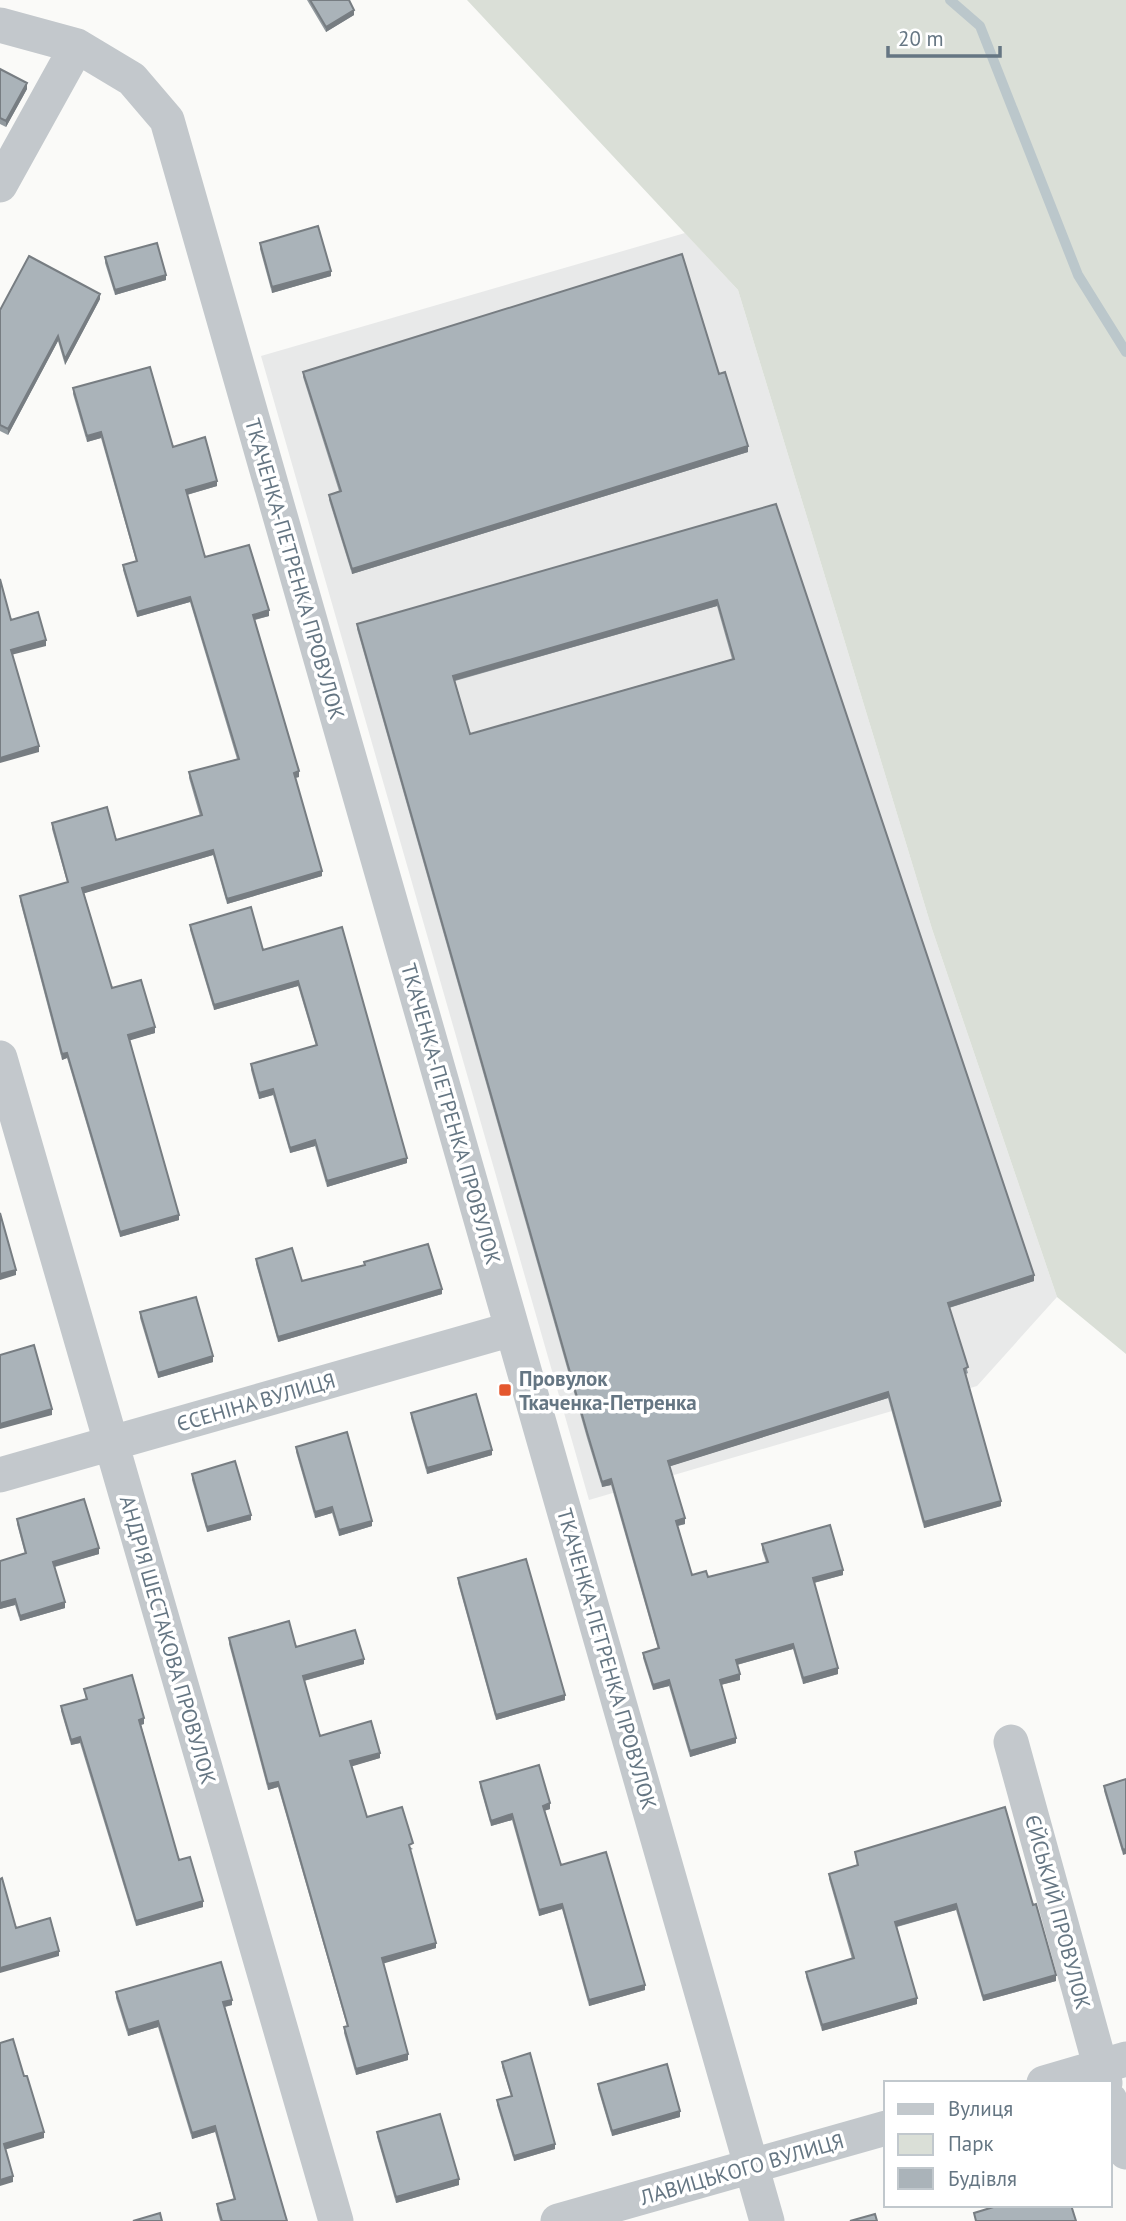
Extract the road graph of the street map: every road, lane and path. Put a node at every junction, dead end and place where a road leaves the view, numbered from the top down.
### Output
1 (0, 25) edge
2 (77, 46) junction
3 (0, 185) edge
4 (0, 1058) edge
5 (512, 1329) junction
6 (111, 1443) junction
7 (0, 1475) edge
8 (1010, 1742) dead end
9 (1110, 2070) edge
10 (1054, 2081) edge
11 (1112, 2106) edge
12 (884, 2129) edge
13 (1126, 2152) edge
14 (751, 2166) junction
15 (336, 2221) edge
16 (558, 2221) edge
17 (767, 2221) edge

1 - 2 street, ТКАЧЕНКА-ПЕТРЕНКА ПРОВУЛОК
2 - 3 street
2 - 5 street, ТКАЧЕНКА-ПЕТРЕНКА ПРОВУЛОК
4 - 6 street, АНДРІЯ ШЕСТАКОВА ПРОВУЛОК
5 - 6 street, ЄСЕНІНА ВУЛИЦЯ
5 - 14 street, ТКАЧЕНКА-ПЕТРЕНКА ПРОВУЛОК
6 - 7 street, ЄСЕНІНА ВУЛИЦЯ
6 - 15 street, АНДРІЯ ШЕСТАКОВА ПРОВУЛОК
8 - 9 street, ЄЙСЬКИЙ ПРОВУЛОК
9 - 10 street
11 - 13 street
12 - 14 street, ЛАВИЦЬКОГО ВУЛИЦЯ
14 - 16 street, ЛАВИЦЬКОГО ВУЛИЦЯ
14 - 17 street, ТКАЧЕНКА-ПЕТРЕНКА ПРОВУЛОК

